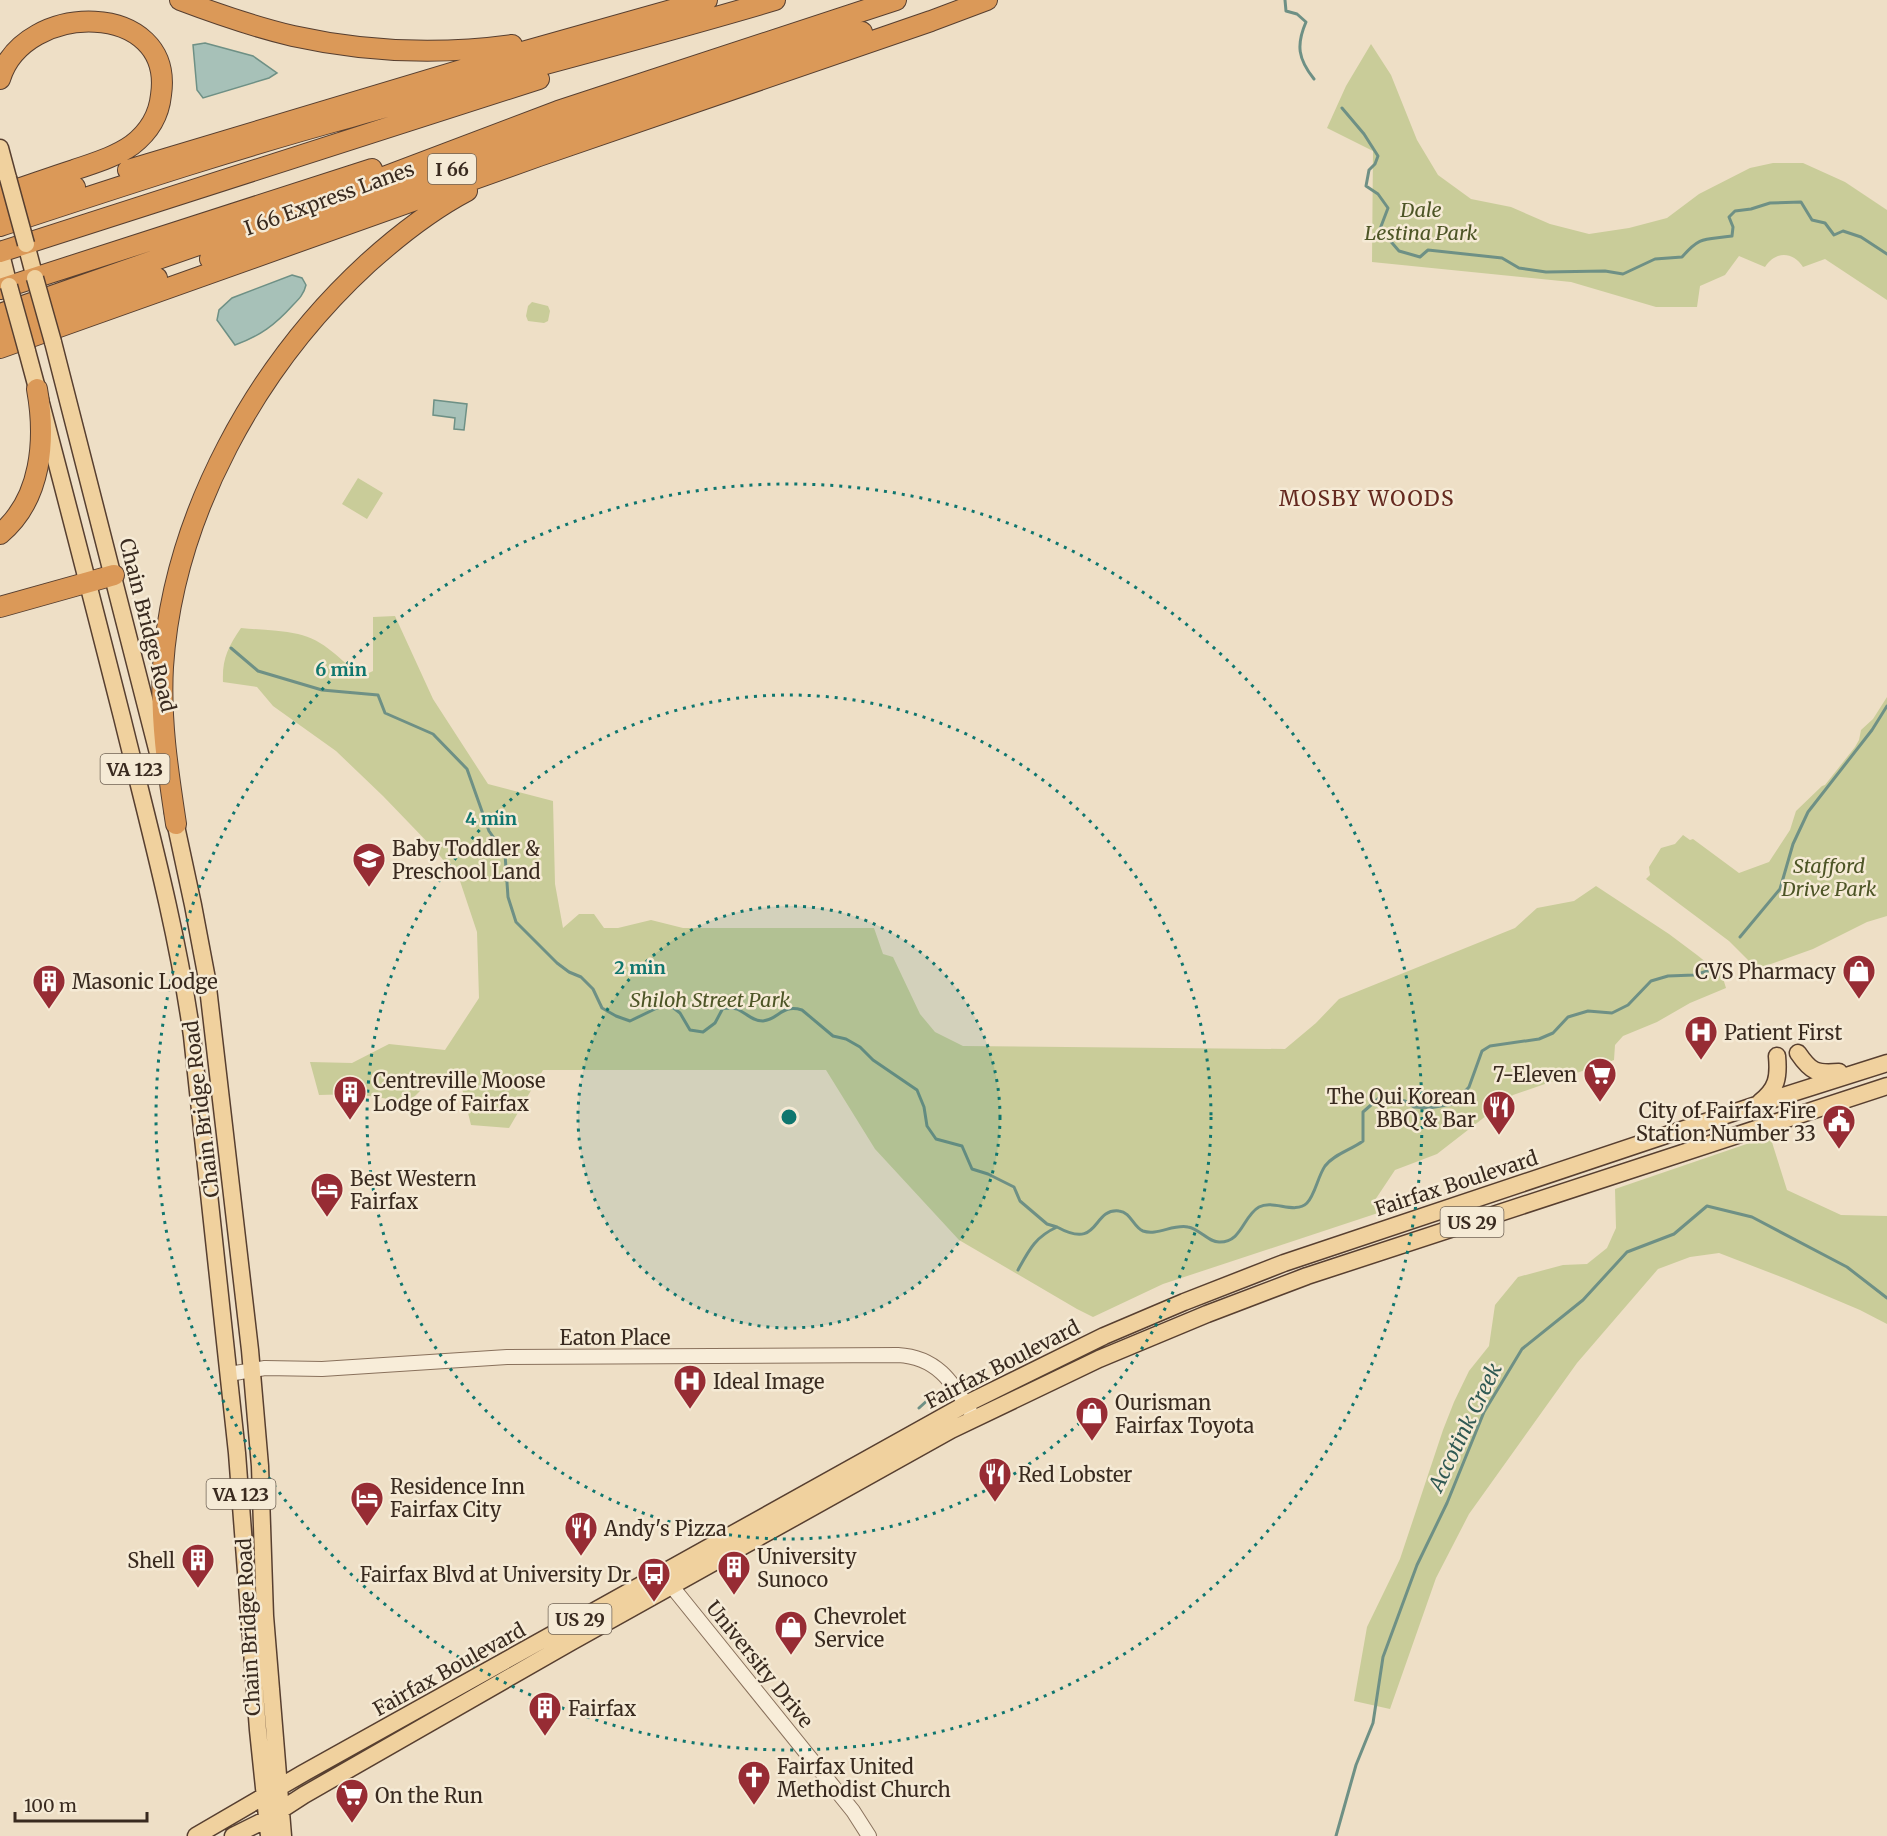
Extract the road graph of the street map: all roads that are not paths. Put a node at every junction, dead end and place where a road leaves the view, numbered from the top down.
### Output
1 (180, 0) edge
2 (706, 0) edge
3 (775, 0) edge
4 (896, 0) edge
5 (968, 0) edge
6 (987, 0) edge
7 (97, 4) dead end
8 (37, 16) dead end
9 (629, 22) junction
10 (677, 29) junction
11 (0, 79) edge
12 (558, 111) junction
13 (0, 148) edge
14 (539, 156) junction
15 (4, 186) edge
16 (0, 211) edge
17 (0, 226) edge
18 (34, 241) junction
19 (0, 251) edge
20 (42, 276) junction
21 (4, 287) edge
22 (0, 314) edge
23 (0, 332) edge
24 (0, 348) edge
25 (37, 388) junction
26 (0, 534) edge
27 (114, 575) junction
28 (88, 582) junction
29 (0, 607) edge
30 (176, 824) junction
31 (1798, 1053) dead end
32 (1777, 1056) dead end
33 (1887, 1063) edge
34 (1870, 1069) junction
35 (1887, 1086) edge
36 (1752, 1107) junction
37 (252, 1369) junction
38 (229, 1374) junction
39 (970, 1411) junction
40 (261, 1471) junction
41 (667, 1580) junction
42 (249, 1615) junction
43 (272, 1793) junction
44 (274, 1815) junction
45 (196, 1836) edge
46 (233, 1836) edge
47 (269, 1836) edge
48 (283, 1836) edge
49 (869, 1836) edge

1 - 9 highway
2 - 9 highway
3 - 10 highway
4 - 12 highway, I 66 Express Lanes
5 - 23 highway, I 66
6 - 14 highway
7 - 15 highway
8 - 11 highway
9 - 16 highway
10 - 17 highway
10 - 18 highway
12 - 20 highway
12 - 22 highway, I 66 Express Lanes
13 - 15 main road, Chain Bridge Road / VA 123
14 - 24 highway
14 - 30 highway
15 - 18 main road, Chain Bridge Road / VA 123, bridge
18 - 19 highway
18 - 20 main road, Chain Bridge Road / VA 123
19 - 21 main road, Chain Bridge Road / VA 123
20 - 21 highway
20 - 27 main road, Chain Bridge Road / VA 123, bridge
21 - 25 main road, Chain Bridge Road / VA 123, bridge
25 - 26 highway
25 - 28 main road, Chain Bridge Road / VA 123
27 - 28 highway
27 - 30 main road, Chain Bridge Road / VA 123
28 - 29 highway
28 - 38 main road, Chain Bridge Road / VA 123
30 - 37 main road, Chain Bridge Road / VA 123
31 - 34 main road
32 - 36 main road
33 - 34 main road, Fairfax Boulevard / US 29
34 - 36 main road, Fairfax Boulevard / US 29
35 - 39 main road, Fairfax Boulevard / US 29
36 - 39 main road, Fairfax Boulevard / US 29
37 - 38 street, Eaton Place
37 - 39 street, Eaton Place
37 - 40 main road, Chain Bridge Road / VA 123
38 - 42 main road, Chain Bridge Road / VA 123
39 - 41 main road, Fairfax Boulevard / US 29
40 - 42 main road
40 - 43 main road, Chain Bridge Road / VA 123
41 - 43 main road, Fairfax Boulevard / US 29
41 - 44 main road, Fairfax Boulevard / US 29
41 - 49 street, University Drive
42 - 43 main road, Chain Bridge Road / VA 123
43 - 44 main road, Chain Bridge Road / VA 123
43 - 45 main road, Fairfax Boulevard / US 29
44 - 46 main road, Fairfax Boulevard / US 29
44 - 47 main road, Chain Bridge Road / VA 123
44 - 48 main road, Chain Bridge Road / VA 123

